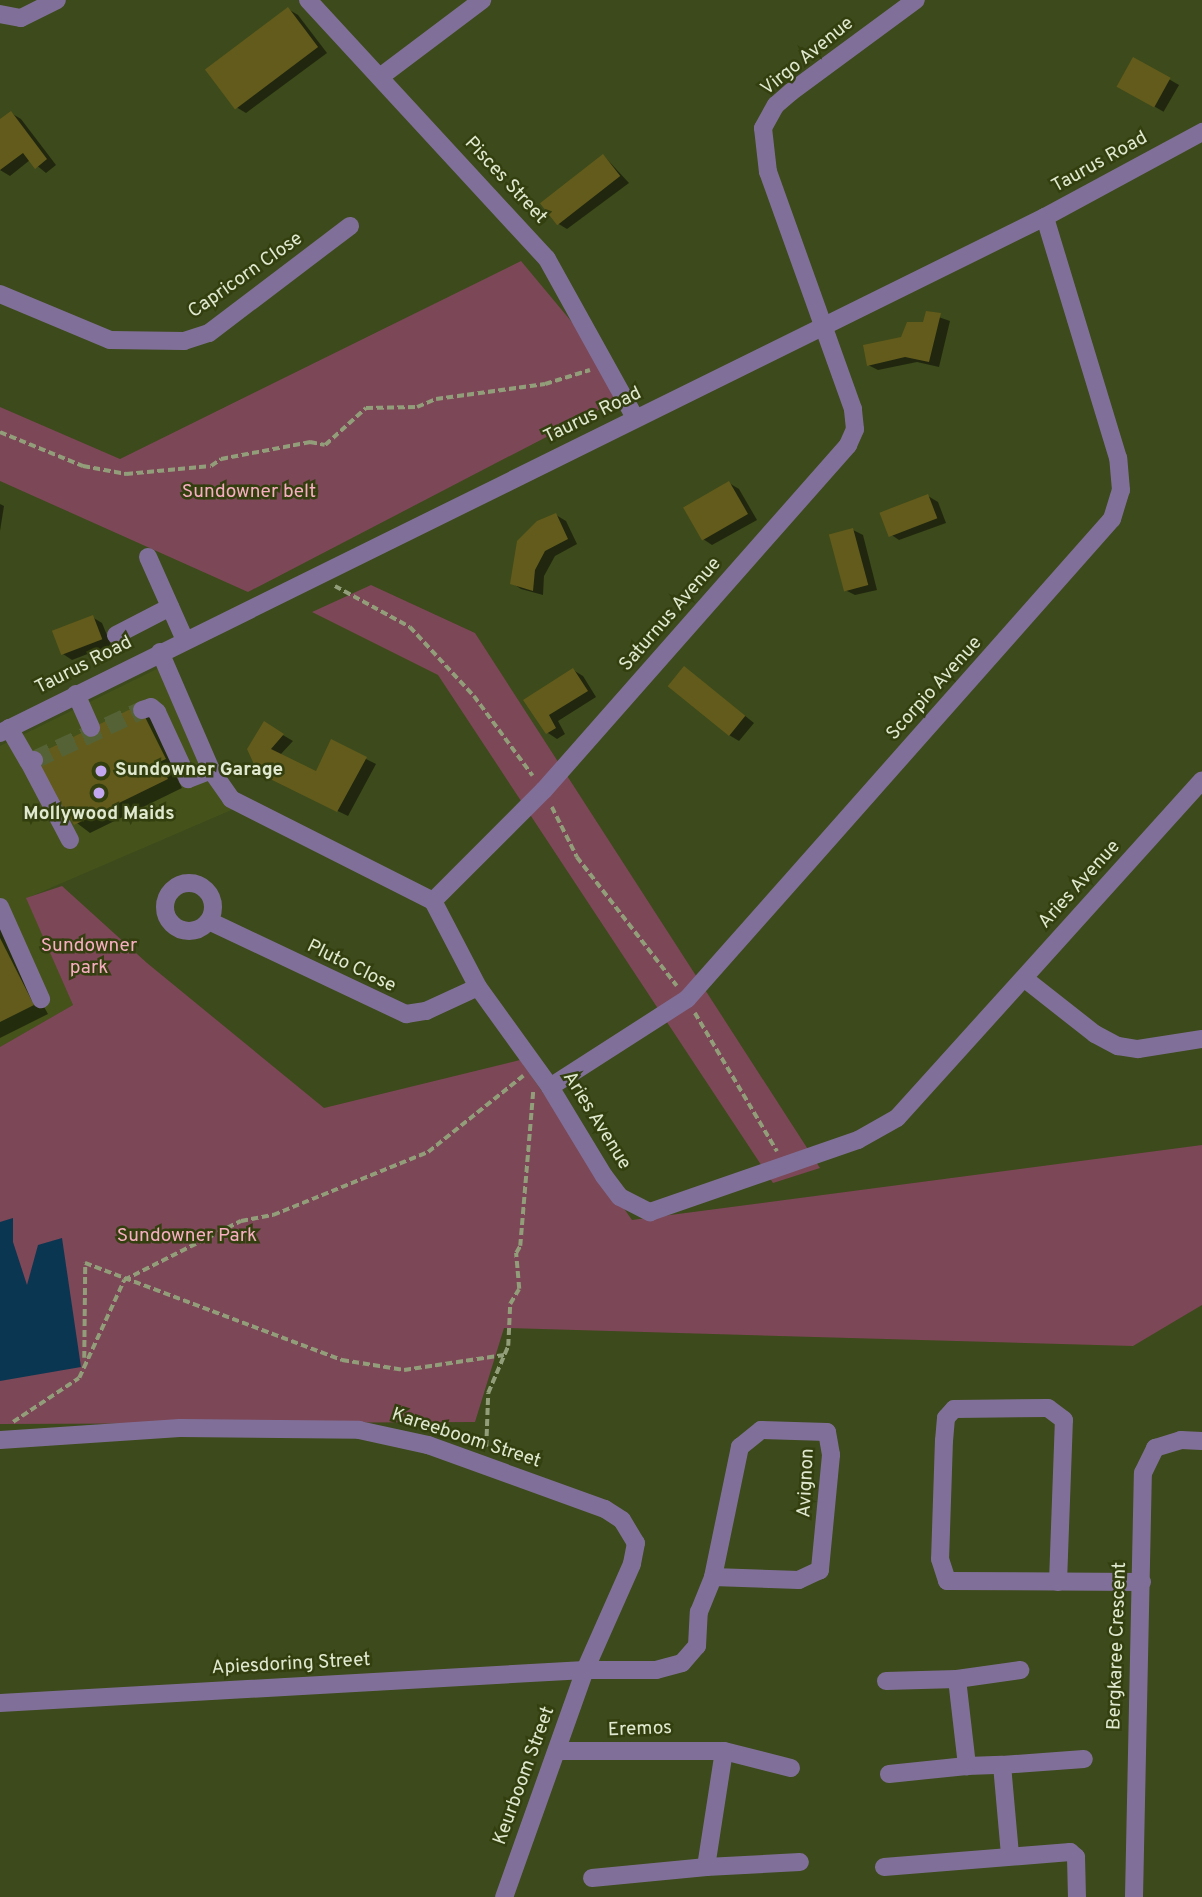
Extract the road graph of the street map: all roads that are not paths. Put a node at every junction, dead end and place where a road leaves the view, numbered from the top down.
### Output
1 (57, 0) edge
2 (308, 0) edge
3 (482, 0) edge
4 (916, 0) edge
5 (0, 14) edge
6 (380, 77) junction
7 (1202, 132) edge
8 (1045, 217) junction
9 (350, 226) dead end
10 (0, 295) edge
11 (821, 325) junction
12 (635, 418) junction
13 (148, 557) dead end
14 (170, 607) junction
15 (116, 635) dead end
16 (185, 639) junction
17 (160, 652) junction
18 (76, 694) junction
19 (142, 710) dead end
20 (91, 728) dead end
21 (5, 730) edge
22 (211, 770) junction
23 (1202, 780) edge
24 (70, 840) dead end
25 (433, 901) junction
26 (0, 907) edge
27 (209, 921) dead end
28 (1025, 979) junction
29 (478, 987) junction
30 (41, 999) dead end
31 (1202, 1040) edge
32 (550, 1087) junction
33 (0, 1440) edge
34 (1202, 1441) edge
35 (713, 1577) junction
36 (1058, 1582) junction
37 (1142, 1582) junction
38 (585, 1670) junction
39 (1020, 1670) dead end
40 (957, 1679) junction
41 (886, 1681) dead end
42 (0, 1703) edge
43 (557, 1751) junction
44 (724, 1751) junction
45 (1084, 1759) dead end
46 (1002, 1765) junction
47 (967, 1766) junction
48 (791, 1769) dead end
49 (889, 1774) dead end
50 (1010, 1856) junction
51 (800, 1862) dead end
52 (706, 1867) junction
53 (884, 1867) dead end
54 (592, 1878) dead end
55 (504, 1897) edge
56 (1077, 1897) edge
57 (1134, 1897) edge

1 - 5 street
2 - 6 street, Pisces Street
3 - 6 street
4 - 11 street, Virgo Avenue
6 - 12 street, Pisces Street
7 - 8 street, Taurus Road
8 - 11 street, Taurus Road
8 - 32 street, Scorpio Avenue
9 - 10 street, Capricorn Close
11 - 12 street, Taurus Road
11 - 25 street, Saturnus Avenue
12 - 16 street, Taurus Road
13 - 14 street
14 - 15 street
14 - 16 street
16 - 17 street, Taurus Road
17 - 18 street, Taurus Road
17 - 22 street
18 - 20 street
18 - 21 street, Taurus Road
19 - 22 street
21 - 24 street
22 - 25 street
23 - 28 street, Aries Avenue
25 - 29 street, Aries Avenue
26 - 30 street
27 - 29 street, Pluto Close
28 - 31 street
28 - 32 street, Aries Avenue
29 - 32 street, Aries Avenue
33 - 38 street, Kareeboom Street
34 - 37 street, Bergkaree Crescent
35 - 35 street, Avignon
35 - 38 street, Avignon
36 - 36 street
36 - 37 street
37 - 57 street, Bergkaree Crescent
38 - 42 street, Apiesdoring Street
38 - 43 street, Keurboom Street
39 - 40 street
40 - 41 street
40 - 47 street
43 - 44 street, Eremos
43 - 55 street, Keurboom Street
44 - 48 street, Eremos
44 - 52 street
45 - 46 street
46 - 47 street
46 - 50 street
47 - 49 street
50 - 53 street
50 - 56 street
51 - 52 street
52 - 54 street

